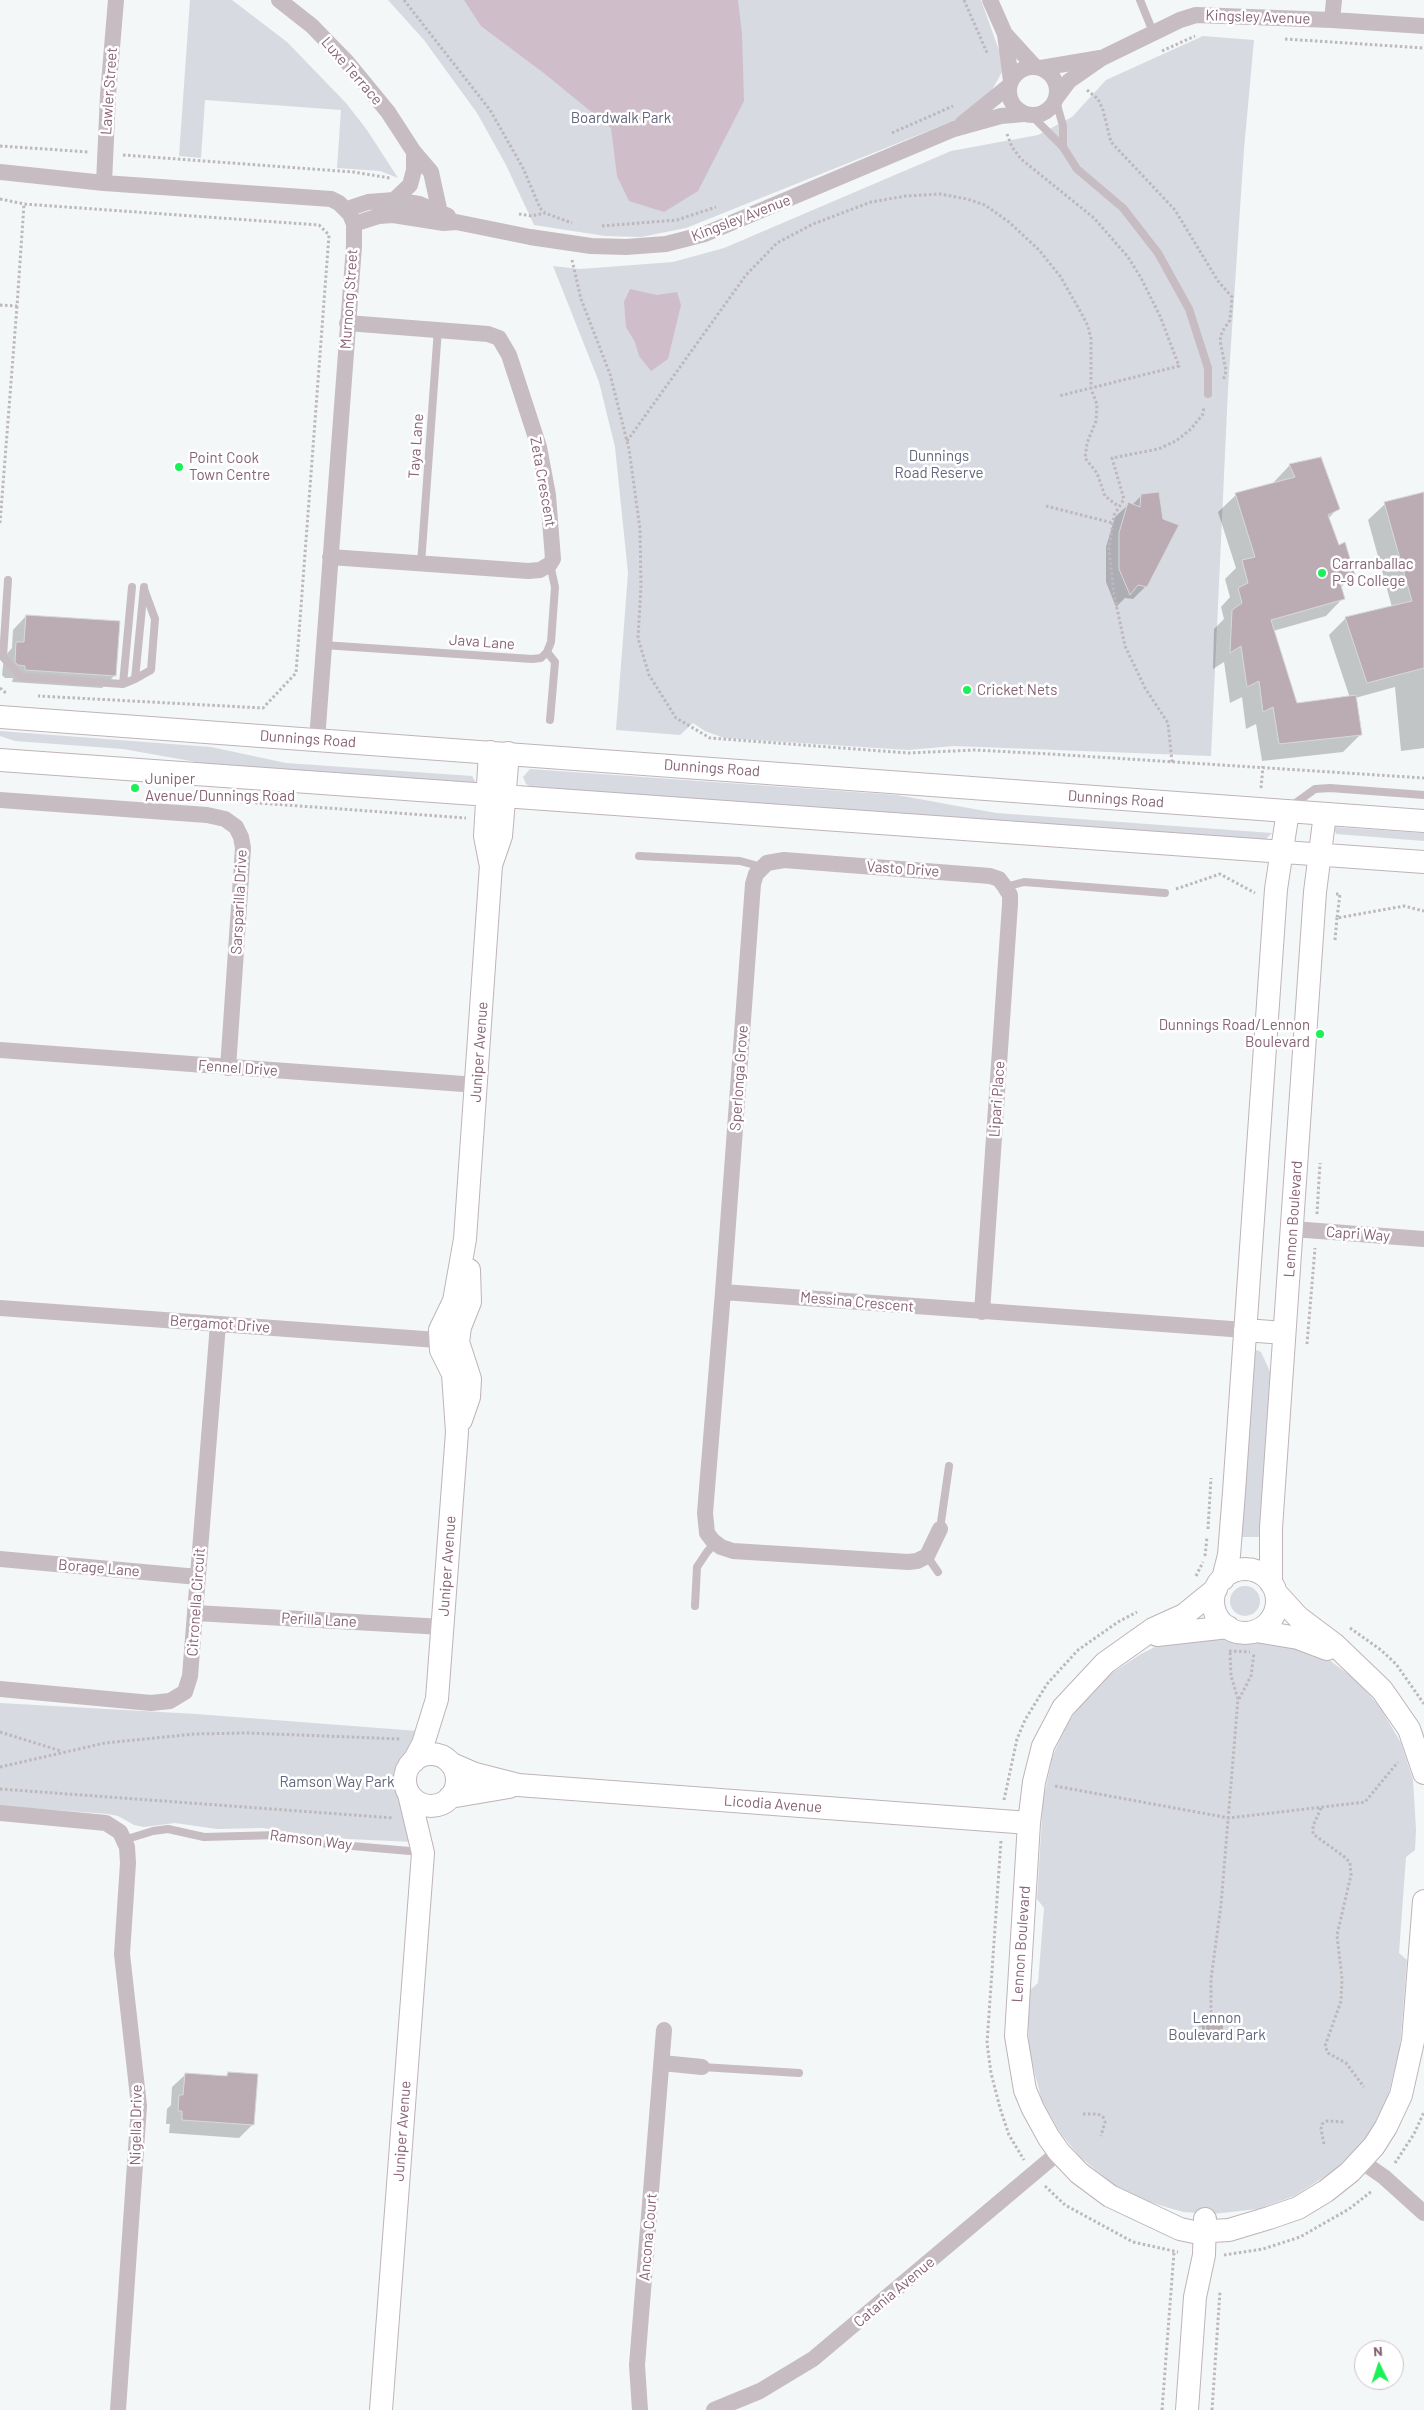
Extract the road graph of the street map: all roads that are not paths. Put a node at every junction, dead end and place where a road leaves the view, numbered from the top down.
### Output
1 (116, 0) edge
2 (278, 0) edge
3 (990, 0) edge
4 (1140, 0) edge
5 (1334, 0) edge
6 (1332, 20) junction
7 (1424, 26) edge
8 (1154, 32) junction
9 (1005, 34) junction
10 (1102, 58) junction
11 (1038, 67) junction
12 (1010, 83) junction
13 (1056, 99) junction
14 (1027, 114) junction
15 (954, 130) junction
16 (1063, 147) junction
17 (414, 152) junction
18 (0, 172) edge
19 (104, 183) junction
20 (394, 200) junction
21 (440, 213) junction
22 (350, 217) junction
23 (456, 222) junction
24 (347, 323) junction
25 (438, 329) junction
26 (1208, 394) road end
27 (330, 557) junction
28 (550, 564) junction
29 (421, 565) junction
30 (8, 580) dead end
31 (132, 587) dead end
32 (324, 645) junction
33 (548, 652) junction
34 (135, 679) junction
35 (123, 684) junction
36 (0, 716) edge
37 (550, 720) dead end
38 (317, 740) junction
39 (0, 748) edge
40 (499, 753) junction
41 (0, 760) edge
42 (48, 764) junction
43 (1424, 795) edge
44 (496, 796) junction
45 (0, 800) edge
46 (1288, 811) junction
47 (1325, 814) junction
48 (1424, 821) edge
49 (1282, 853) junction
50 (1320, 854) junction
51 (639, 856) dead end
52 (1424, 862) edge
53 (491, 865) junction
54 (762, 867) junction
55 (1005, 887) junction
56 (1165, 893) road end
57 (0, 1050) edge
58 (228, 1068) junction
59 (477, 1085) junction
60 (1293, 1229) junction
61 (1424, 1238) edge
62 (723, 1292) junction
63 (0, 1308) edge
64 (982, 1312) junction
65 (218, 1324) junction
66 (1245, 1330) junction
67 (1284, 1334) junction
68 (449, 1341) junction
69 (949, 1466) dead end
70 (940, 1528) joint
71 (715, 1543) junction
72 (927, 1556) junction
73 (0, 1559) edge
74 (938, 1572) dead end
75 (198, 1577) junction
76 (1220, 1584) junction
77 (1274, 1588) junction
78 (695, 1606) dead end
79 (195, 1613) junction
80 (443, 1627) junction
81 (1228, 1627) junction
82 (1255, 1642) junction
83 (1133, 1644) junction
84 (1344, 1656) junction
85 (0, 1689) edge
86 (437, 1699) junction
87 (414, 1761) junction
88 (450, 1762) junction
89 (1424, 1773) edge
90 (518, 1785) junction
91 (409, 1794) junction
92 (447, 1800) junction
93 (0, 1813) edge
94 (1029, 1824) junction
95 (124, 1840) junction
96 (423, 1852) junction
97 (1424, 1902) edge
98 (664, 2030) dead end
99 (662, 2063) junction
100 (702, 2067) joint
101 (799, 2073) dead end
102 (1059, 2152) junction
103 (1361, 2161) junction
104 (1424, 2213) edge
105 (1198, 2225) junction
106 (118, 2410) edge
107 (381, 2410) edge
108 (640, 2410) edge
109 (714, 2410) edge
110 (1187, 2410) edge

1 - 19 street, Lawler Street
2 - 17 street, Luxe Terrace
3 - 9 street
4 - 8 lane
5 - 6 street
6 - 7 street, Kingsley Avenue
6 - 8 street, Kingsley Avenue
8 - 10 street, Kingsley Avenue
9 - 11 street
9 - 12 street
10 - 11 street, Kingsley Avenue
10 - 13 street, Kingsley Avenue
11 - 12 street
11 - 13 street
12 - 14 street
12 - 15 street, Kingsley Avenue
13 - 14 street
13 - 16 lane
14 - 15 street, Kingsley Avenue
14 - 16 lane
15 - 23 street, Kingsley Avenue
16 - 26 lane
17 - 20 street
17 - 21 street, Luxe Terrace
18 - 19 street
19 - 22 street
20 - 21 street, Kingsley Avenue
20 - 22 street, Kingsley Avenue
21 - 23 street, Kingsley Avenue
22 - 23 street, Kingsley Avenue
22 - 24 street, Murnong Street
24 - 25 street, Zeta Crescent
24 - 27 street, Murnong Street
25 - 28 street, Zeta Crescent
25 - 29 lane, Taya Lane
27 - 29 street
27 - 32 street, Murnong Street
28 - 29 street
28 - 33 lane
30 - 35 lane
31 - 35 lane
32 - 33 lane, Java Lane
32 - 38 street, Murnong Street
33 - 37 lane
34 - 34 lane
34 - 35 lane
36 - 38 street, Dunnings Road
38 - 40 street, Dunnings Road
39 - 42 street
40 - 44 street
40 - 46 street, Dunnings Road
41 - 42 street
42 - 44 street
43 - 46 lane
44 - 49 street
44 - 53 street, Juniper Avenue
44 - 53 street, Juniper Avenue
45 - 58 street, Sarsparilla Drive
46 - 47 street, Dunnings Road
46 - 49 street
47 - 48 street, Dunnings Road
47 - 50 street, Lennon Boulevard
49 - 50 street
49 - 66 street
50 - 52 street
50 - 60 street, Lennon Boulevard
51 - 54 lane
53 - 59 street, Juniper Avenue
54 - 55 street, Vasto Drive
54 - 62 street, Sperlonga Grove
55 - 56 lane
55 - 64 street, Lipari Place
57 - 58 street, Fennel Drive
58 - 59 street, Fennel Drive
59 - 68 street, Juniper Avenue
60 - 61 street, Capri Way
60 - 67 street, Lennon Boulevard
62 - 64 street, Messina Crescent
62 - 71 street
63 - 65 street, Bergamot Drive
64 - 66 street, Messina Crescent
65 - 68 street, Bergamot Drive
65 - 75 street, Citronella Circuit
66 - 67 street
66 - 76 street
67 - 77 street, Lennon Boulevard
68 - 80 street, Juniper Avenue
69 - 70 lane
70 - 72 street
71 - 72 street
71 - 78 lane
72 - 74 lane
73 - 75 street, Borage Lane
75 - 79 street, Citronella Circuit
76 - 77 street
76 - 81 street
76 - 83 street, Lennon Boulevard
77 - 82 street
77 - 84 street
79 - 80 street, Perilla Lane
79 - 85 street, Citronella Circuit
80 - 86 street, Juniper Avenue
81 - 82 street
81 - 83 street, Lennon Boulevard
82 - 84 street
83 - 94 street, Lennon Boulevard
84 - 89 street
86 - 87 street, Juniper Avenue
86 - 88 street, Juniper Avenue
87 - 88 street
87 - 91 street
88 - 90 street, Licodia Avenue
88 - 92 street
90 - 92 street, Licodia Avenue
90 - 94 street, Licodia Avenue
91 - 92 street
91 - 96 street, Juniper Avenue
92 - 96 street, Juniper Avenue
93 - 95 street
94 - 102 street, Lennon Boulevard
95 - 96 lane, Ramson Way
95 - 106 street, Nigella Drive
96 - 107 street, Juniper Avenue
97 - 103 street, Lennon Boulevard
98 - 99 street, Ancona Court
99 - 100 street
99 - 108 street, Ancona Court
100 - 101 lane
102 - 105 street, Lennon Boulevard
102 - 109 street, Catania Avenue
103 - 104 street
103 - 105 street, Lennon Boulevard
105 - 110 street

